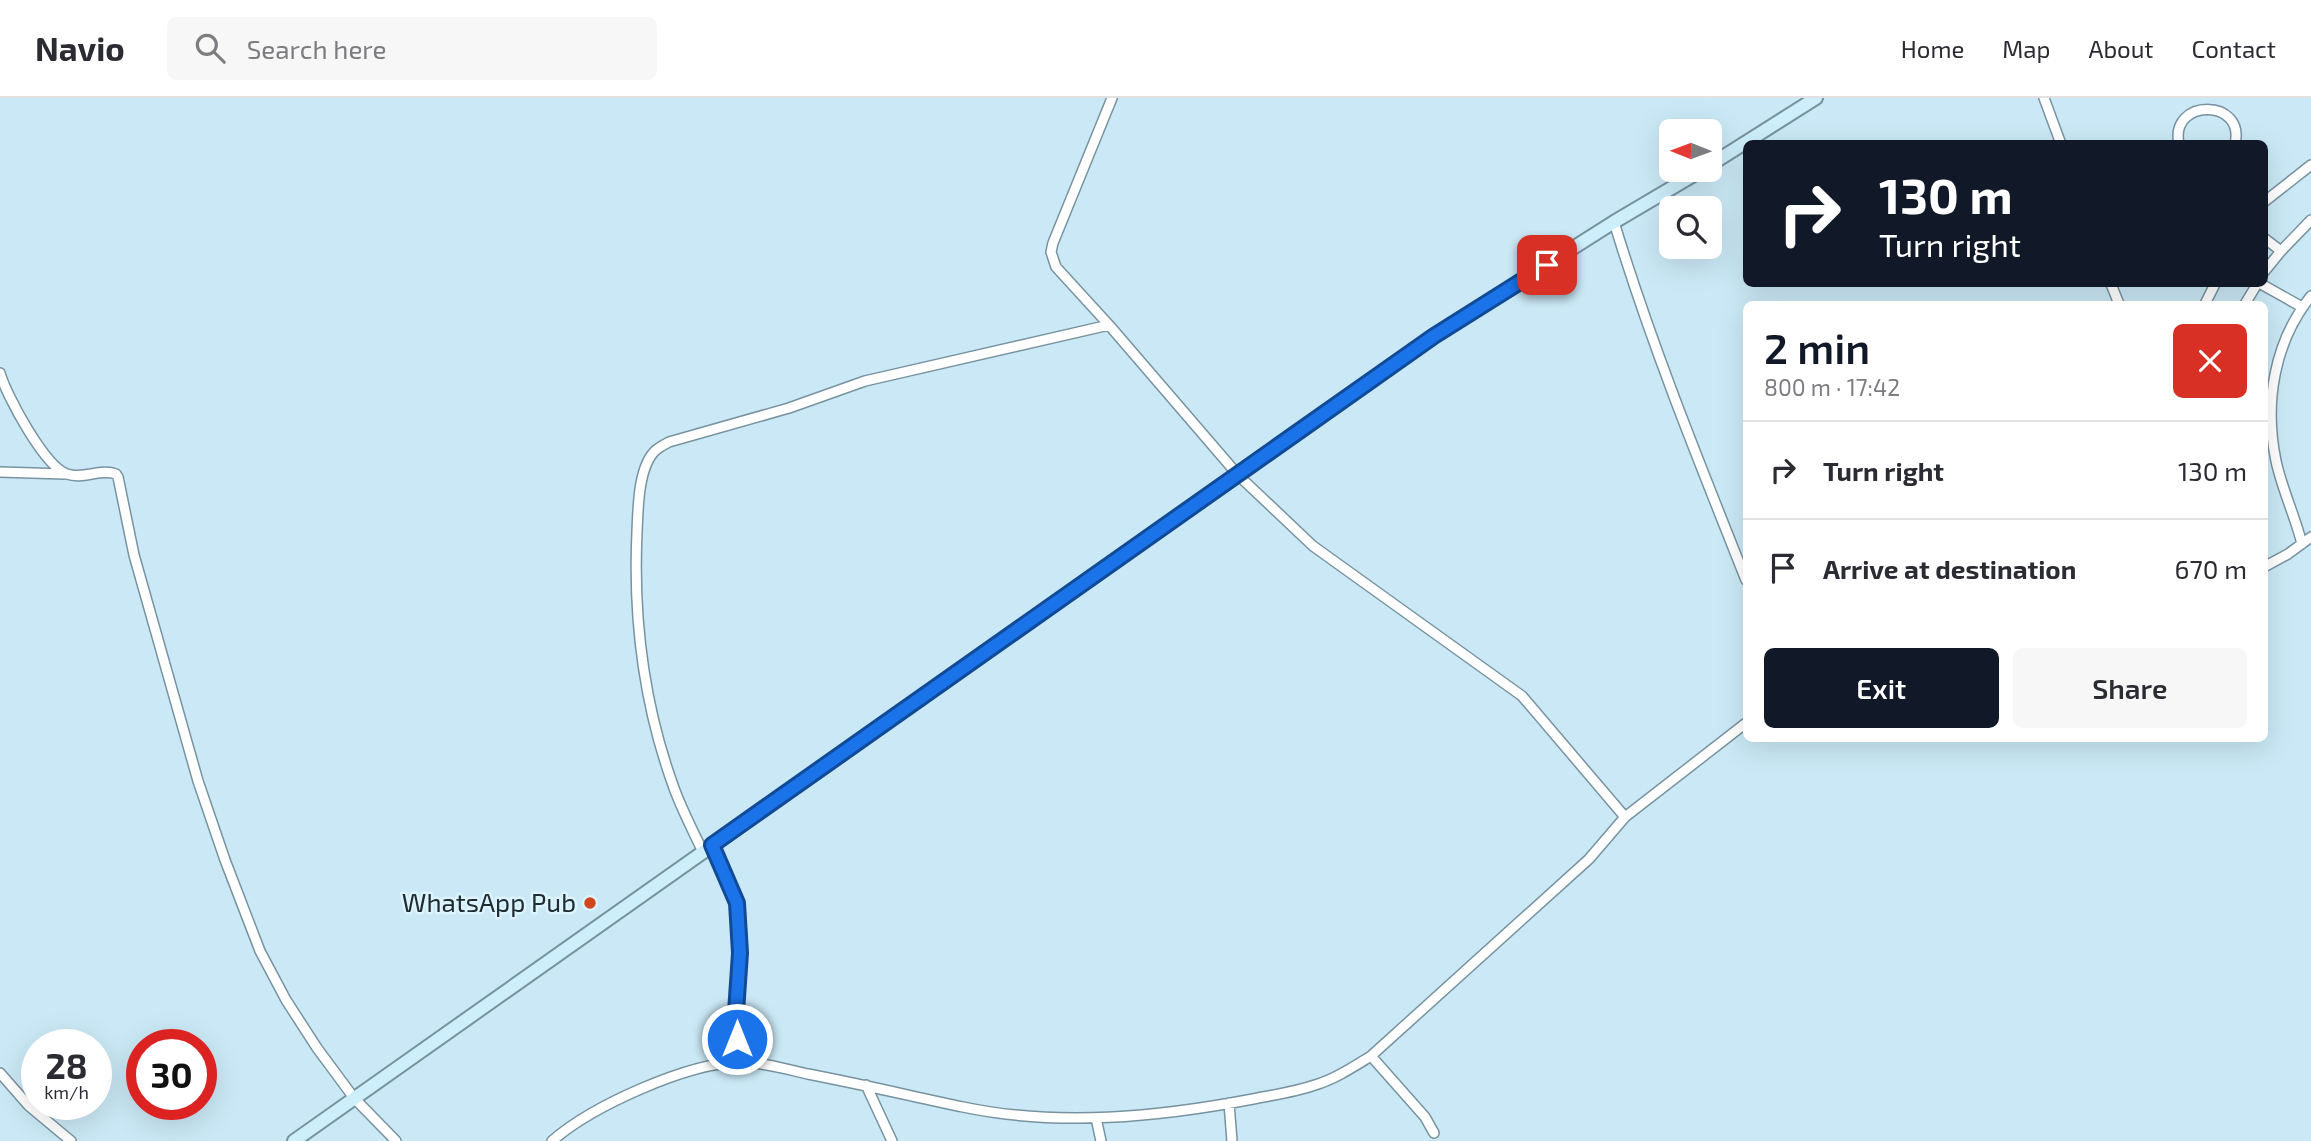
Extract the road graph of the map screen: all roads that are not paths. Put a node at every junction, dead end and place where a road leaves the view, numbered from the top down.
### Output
1 (1112, 98) edge
2 (1816, 98) edge
3 (2044, 98) edge
4 (1750, 140) edge
5 (2060, 140) edge
6 (2178, 140) edge
7 (2236, 140) edge
8 (1743, 144) edge
9 (1722, 157) edge
10 (2311, 166) edge
11 (1682, 182) edge
12 (2268, 199) edge
13 (2311, 220) edge
14 (1614, 222) junction
15 (2268, 241) edge
16 (2281, 251) junction
17 (2268, 267) edge
18 (2265, 287) edge
19 (2311, 296) edge
20 (2302, 307) junction
21 (1109, 325) junction
22 (0, 373) edge
23 (0, 472) edge
24 (66, 474) junction
25 (1238, 475) junction
26 (2311, 537) edge
27 (2302, 544) junction
28 (2268, 565) edge
29 (1743, 572) edge
30 (1743, 725) edge
31 (1625, 817) junction
32 (708, 848) junction
33 (1371, 1056) junction
34 (742, 1062) junction
35 (2, 1078) edge
36 (866, 1085) junction
37 (354, 1098) junction
38 (1229, 1103) junction
39 (1097, 1118) junction
40 (1434, 1133) dead end
41 (71, 1141) edge
42 (294, 1141) edge
43 (396, 1141) edge
44 (552, 1141) edge
45 (892, 1141) edge
46 (1101, 1141) edge
47 (1232, 1141) edge

1 - 21 street
2 - 4 main road
3 - 5 street
6 - 7 street
8 - 9 main road
10 - 12 street
11 - 14 main road
13 - 16 street
14 - 25 main road
14 - 29 street
15 - 16 street
16 - 17 street
18 - 20 street
19 - 20 street
20 - 27 street
21 - 25 street
21 - 32 street
22 - 24 street
23 - 24 street
24 - 37 street
25 - 31 street
25 - 32 main road
26 - 27 street
27 - 28 street
30 - 31 street
31 - 33 street
32 - 34 street
32 - 37 main road
33 - 38 street
33 - 40 street
34 - 36 street
34 - 44 street
35 - 41 street
36 - 39 street
36 - 45 street
37 - 42 main road
37 - 43 street
38 - 39 street
38 - 47 street
39 - 46 street

